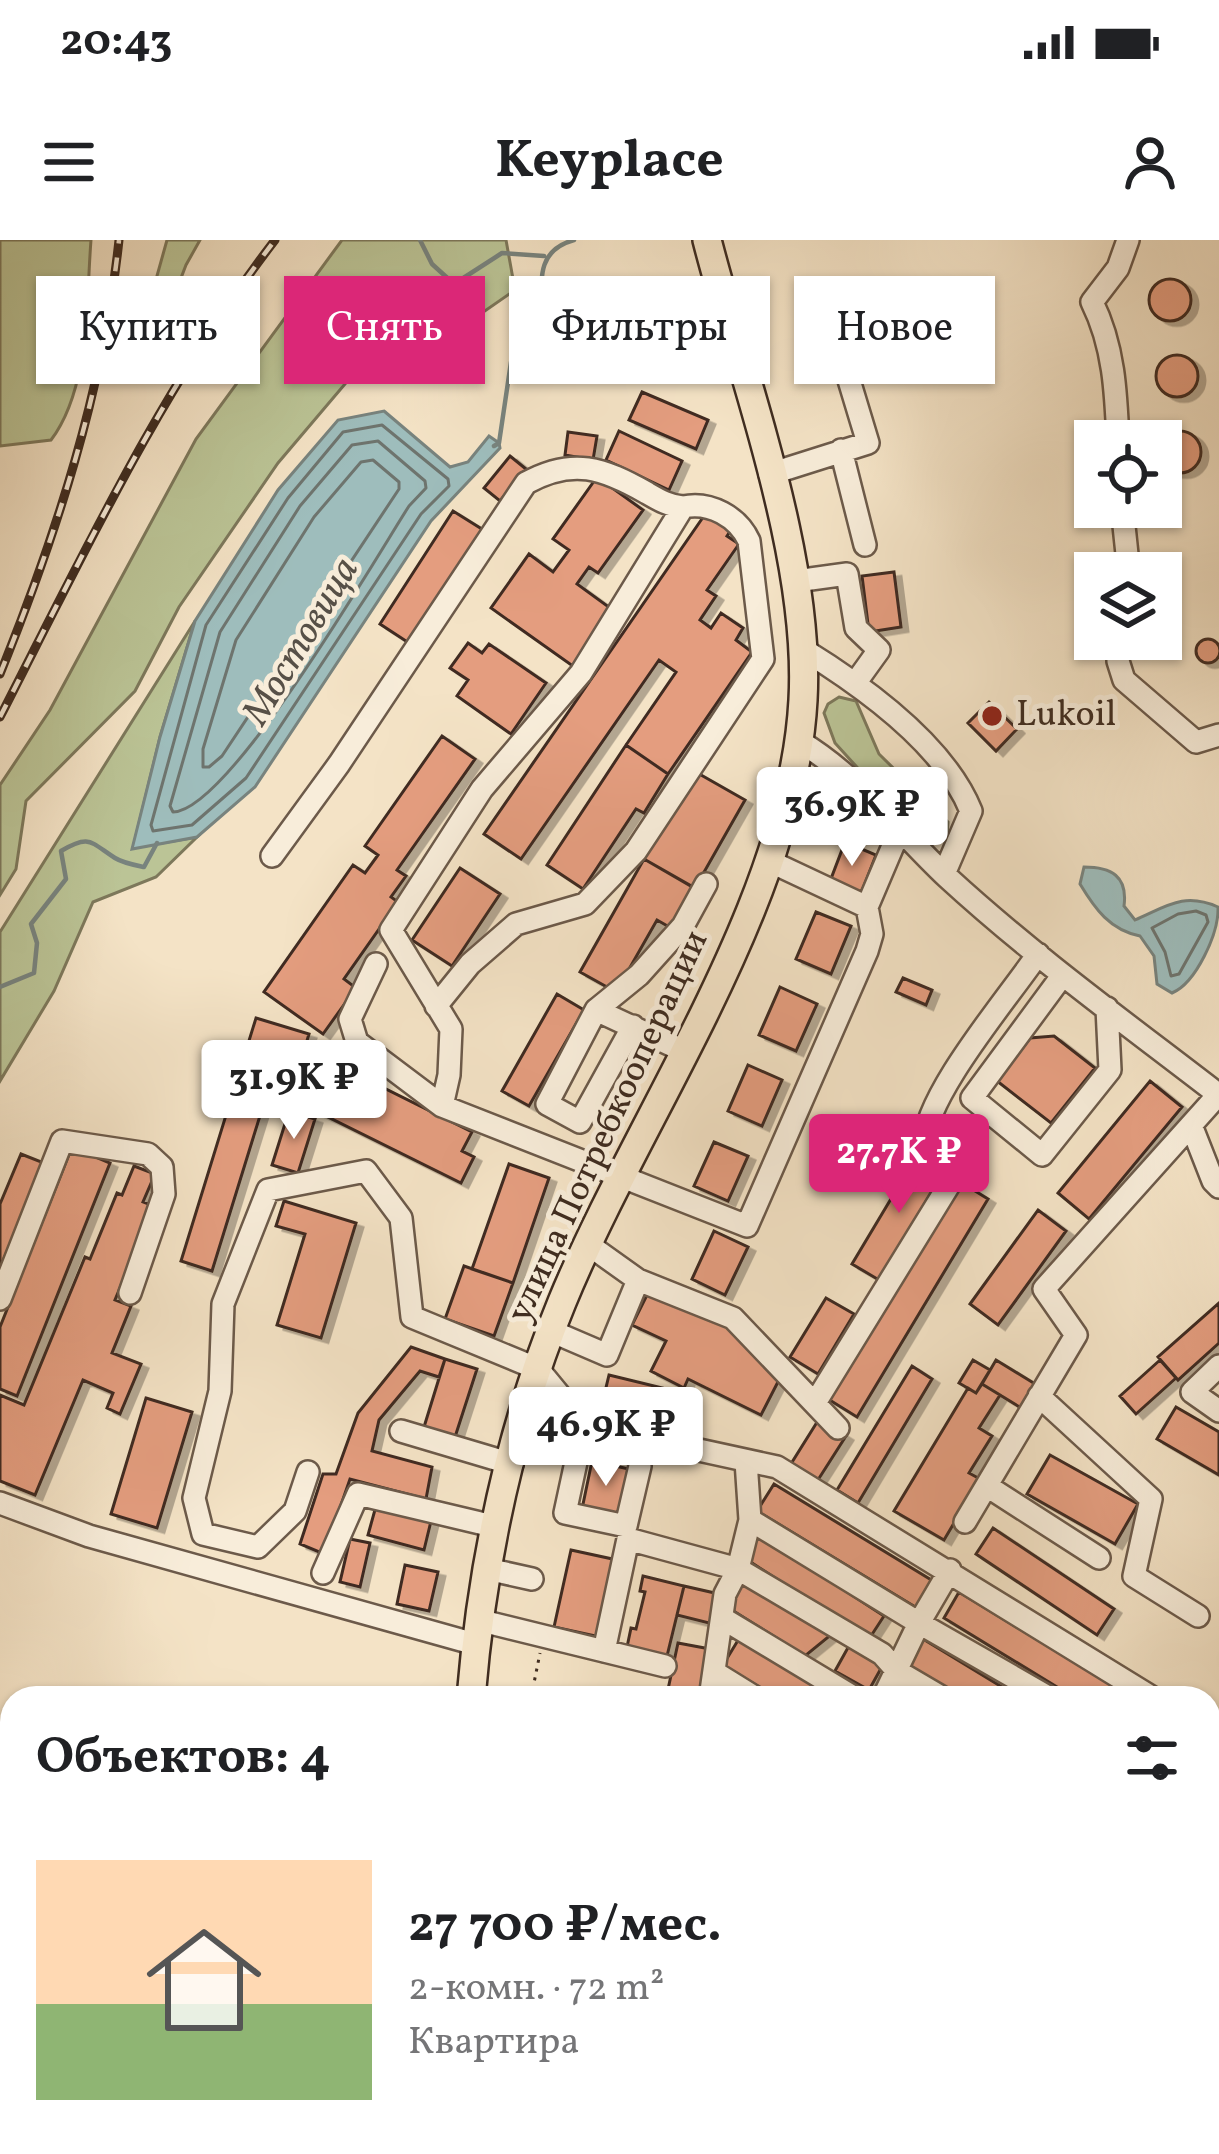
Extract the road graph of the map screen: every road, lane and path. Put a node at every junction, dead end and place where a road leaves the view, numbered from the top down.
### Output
1 (707, 240) edge
2 (1128, 240) edge
3 (850, 384) edge
4 (1117, 420) edge
5 (841, 450) junction
6 (770, 473) junction
7 (683, 507) junction
8 (865, 545) dead end
9 (796, 580) junction
10 (804, 650) junction
11 (1118, 660) edge
12 (856, 682) junction
13 (1219, 735) edge
14 (799, 741) junction
15 (901, 827) junction
16 (272, 856) dead end
17 (767, 860) junction
18 (944, 874) junction
19 (706, 884) dead end
20 (867, 907) junction
21 (1038, 954) junction
22 (376, 964) dead end
23 (1062, 976) junction
24 (436, 1006) junction
25 (1108, 1009) junction
26 (596, 1010) junction
27 (633, 1026) junction
28 (684, 1051) junction
29 (1219, 1095) edge
30 (442, 1106) junction
31 (1191, 1125) junction
32 (621, 1178) junction
33 (1219, 1187) edge
34 (589, 1245) junction
35 (638, 1280) junction
36 (130, 1293) dead end
37 (0, 1299) edge
38 (551, 1331) junction
39 (1219, 1366) edge
40 (538, 1369) junction
41 (1039, 1396) junction
42 (815, 1403) junction
43 (1219, 1411) edge
44 (584, 1425) junction
45 (838, 1428) dead end
46 (401, 1432) dead end
47 (746, 1461) junction
48 (512, 1464) junction
49 (640, 1466) dead end
50 (308, 1472) dead end
51 (987, 1486) junction
52 (0, 1503) edge
53 (750, 1520) junction
54 (964, 1522) dead end
55 (497, 1527) junction
56 (1099, 1558) dead end
57 (487, 1569) junction
58 (739, 1569) junction
59 (950, 1570) junction
60 (323, 1573) dead end
61 (532, 1579) dead end
62 (1198, 1616) dead end
63 (722, 1618) junction
64 (920, 1623) junction
65 (477, 1632) junction
66 (544, 1636) junction
67 (604, 1651) junction
68 (664, 1666) dead end
69 (897, 1671) junction
70 (714, 1672) junction
71 (472, 1686) edge
72 (534, 1686) edge
73 (712, 1686) edge
74 (737, 1686) edge
75 (835, 1686) edge
76 (890, 1686) edge
77 (923, 1686) edge
78 (1029, 1686) edge
79 (1134, 1686) edge

1 - 6 main road, улица Потребкооперации
2 - 4 street
3 - 5 street
5 - 6 street
5 - 8 street
6 - 9 main road, улица Потребкооперации
7 - 16 street
7 - 24 street
7 - 24 street
9 - 10 main road, улица Потребкооперации
9 - 12 street
10 - 12 street
10 - 14 main road, улица Потребкооперации
11 - 13 street
12 - 18 street
14 - 15 street
14 - 17 main road, улица Потребкооперации
15 - 18 street
15 - 20 street
17 - 20 street
17 - 28 main road, улица Потребкооперации
18 - 21 street
19 - 26 street
20 - 32 street
21 - 23 street
21 - 42 street
22 - 30 street
23 - 25 street
23 - 25 street
24 - 30 street
25 - 29 street
26 - 27 street
26 - 27 street
27 - 28 street
28 - 32 main road, улица Потребкооперации
29 - 31 street
30 - 32 street
31 - 33 street
31 - 41 street
32 - 34 main road, улица Потребкооперации
34 - 35 street
34 - 38 main road, улица Потребкооперации
35 - 38 street
35 - 42 street
36 - 37 street
38 - 40 main road, улица Потребкооперации
39 - 43 street
40 - 44 street
40 - 48 main road, улица Потребкооперации
40 - 50 street
41 - 51 street
41 - 62 street
42 - 45 street
44 - 47 street
44 - 49 street
46 - 48 street
47 - 53 street
47 - 59 street
48 - 55 main road, улица Потребкооперации
51 - 54 street
51 - 56 street
52 - 65 street
53 - 58 street
53 - 64 street
55 - 57 main road, улица Потребкооперации
55 - 60 street
57 - 61 street
57 - 65 main road, улица Потребкооперации
58 - 63 street
58 - 67 street
58 - 69 street
59 - 64 street
59 - 79 street
63 - 70 street
63 - 75 street
64 - 69 street
64 - 78 street
65 - 66 street
65 - 71 main road, улица Потребкооперации
66 - 67 street
66 - 72 path
67 - 68 street
69 - 76 street
69 - 77 street
70 - 73 street
70 - 74 street

